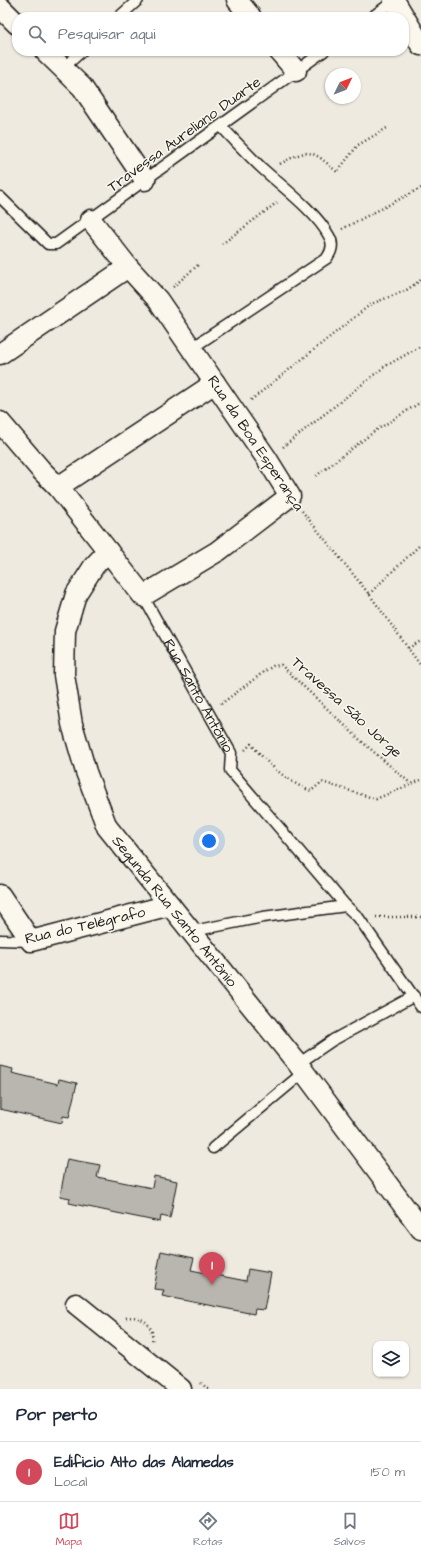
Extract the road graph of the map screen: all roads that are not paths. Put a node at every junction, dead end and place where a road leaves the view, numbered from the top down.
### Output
1 (138, 0) edge
2 (237, 0) edge
3 (394, 1) edge
4 (0, 7) edge
5 (125, 12) edge
6 (247, 12) edge
7 (379, 12) edge
8 (401, 12) edge
9 (12, 19) edge
10 (409, 25) edge
11 (421, 45) edge
12 (50, 56) edge
13 (76, 56) edge
14 (284, 56) edge
15 (317, 56) edge
16 (63, 68) junction
17 (296, 71) junction
18 (220, 126) junction
19 (146, 180) junction
20 (0, 197) edge
21 (91, 220) junction
22 (128, 267) junction
23 (192, 348) junction
24 (0, 354) edge
25 (215, 383) junction
26 (2, 428) edge
27 (58, 486) junction
28 (108, 551) junction
29 (143, 596) junction
30 (0, 895) edge
31 (170, 905) junction
32 (346, 906) junction
33 (193, 932) junction
34 (0, 940) edge
35 (30, 941) junction
36 (414, 996) junction
37 (421, 1007) edge
38 (301, 1068) junction
39 (213, 1148) dead end
40 (421, 1229) edge
41 (76, 1304) dead end
42 (180, 1389) edge

1 - 5 lane
2 - 6 street
3 - 7 lane
3 - 8 street
4 - 9 street
10 - 11 street
12 - 16 street
13 - 16 lane
14 - 17 street
15 - 17 lane, Travessa Aureliano Duarte
16 - 19 street
17 - 18 lane, Travessa Aureliano Duarte
18 - 19 lane, Travessa Aureliano Duarte
18 - 23 lane
19 - 21 lane, Travessa Aureliano Duarte
20 - 21 lane, Travessa Aureliano Duarte
21 - 22 street, Rua da Boa Esperança
22 - 23 street, Rua da Boa Esperança
22 - 24 street
23 - 25 street, Rua da Boa Esperança
25 - 27 street
25 - 29 street, Rua da Boa Esperança
26 - 27 street, Rua Santo Antônio
27 - 28 street, Rua Santo Antônio
28 - 29 street, Rua Santo Antônio
28 - 31 street, Segunda Rua Santo Antônio
29 - 32 lane, Rua Santo Antônio
30 - 35 street
31 - 33 street, Segunda Rua Santo Antônio
31 - 35 street, Rua do Telégrafo
32 - 33 lane
32 - 36 lane, Rua Santo Antônio
33 - 38 street, Segunda Rua Santo Antônio
34 - 35 lane, Rua do Telégrafo
36 - 37 lane, Rua Santo Antônio
36 - 38 lane
38 - 39 lane
38 - 40 street, Segunda Rua Santo Antônio
41 - 42 street

